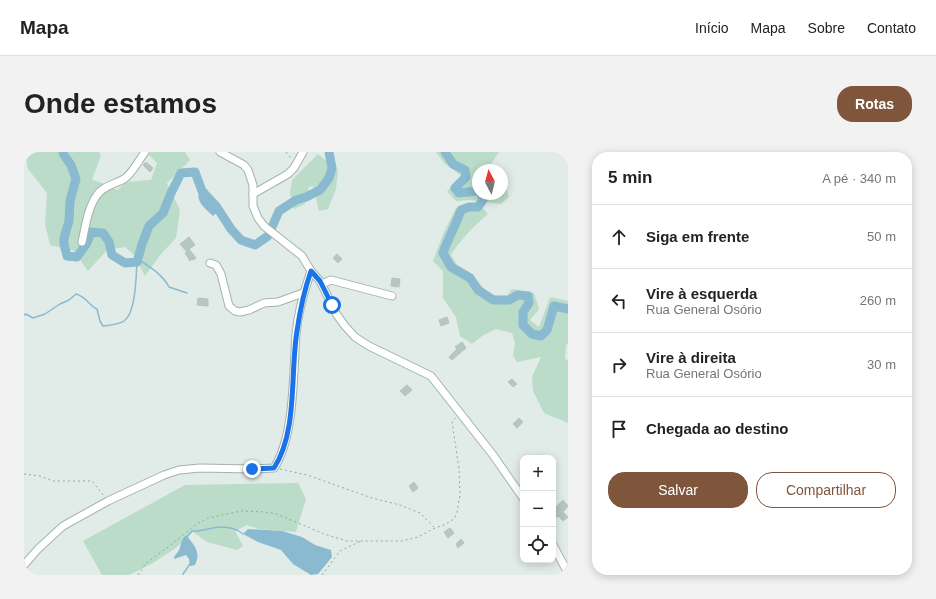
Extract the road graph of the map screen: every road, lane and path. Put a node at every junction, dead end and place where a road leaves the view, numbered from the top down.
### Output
1 (145, 152) edge
2 (220, 152) edge
3 (286, 152) edge
4 (303, 152) edge
5 (296, 165) junction
6 (254, 194) junction
7 (82, 242) dead end
8 (210, 263) dead end
9 (311, 271) junction
10 (322, 284) junction
11 (303, 293) junction
12 (392, 296) dead end
13 (460, 412) junction
14 (274, 468) junction
15 (24, 474) edge
16 (520, 494) edge
17 (108, 501) junction
18 (435, 528) junction
19 (362, 541) junction
20 (556, 551) edge
21 (24, 566) edge
22 (568, 573) edge
23 (138, 575) edge
24 (322, 575) edge

1 - 7 street
2 - 6 street
3 - 5 path
4 - 5 street
5 - 6 street
6 - 9 street
8 - 11 street
9 - 10 street
9 - 11 street
10 - 12 street
10 - 13 street
11 - 14 street
13 - 16 street
13 - 18 path
14 - 17 street
14 - 18 path
15 - 17 path
17 - 21 street
18 - 19 path
19 - 23 path
19 - 24 path
20 - 22 street

